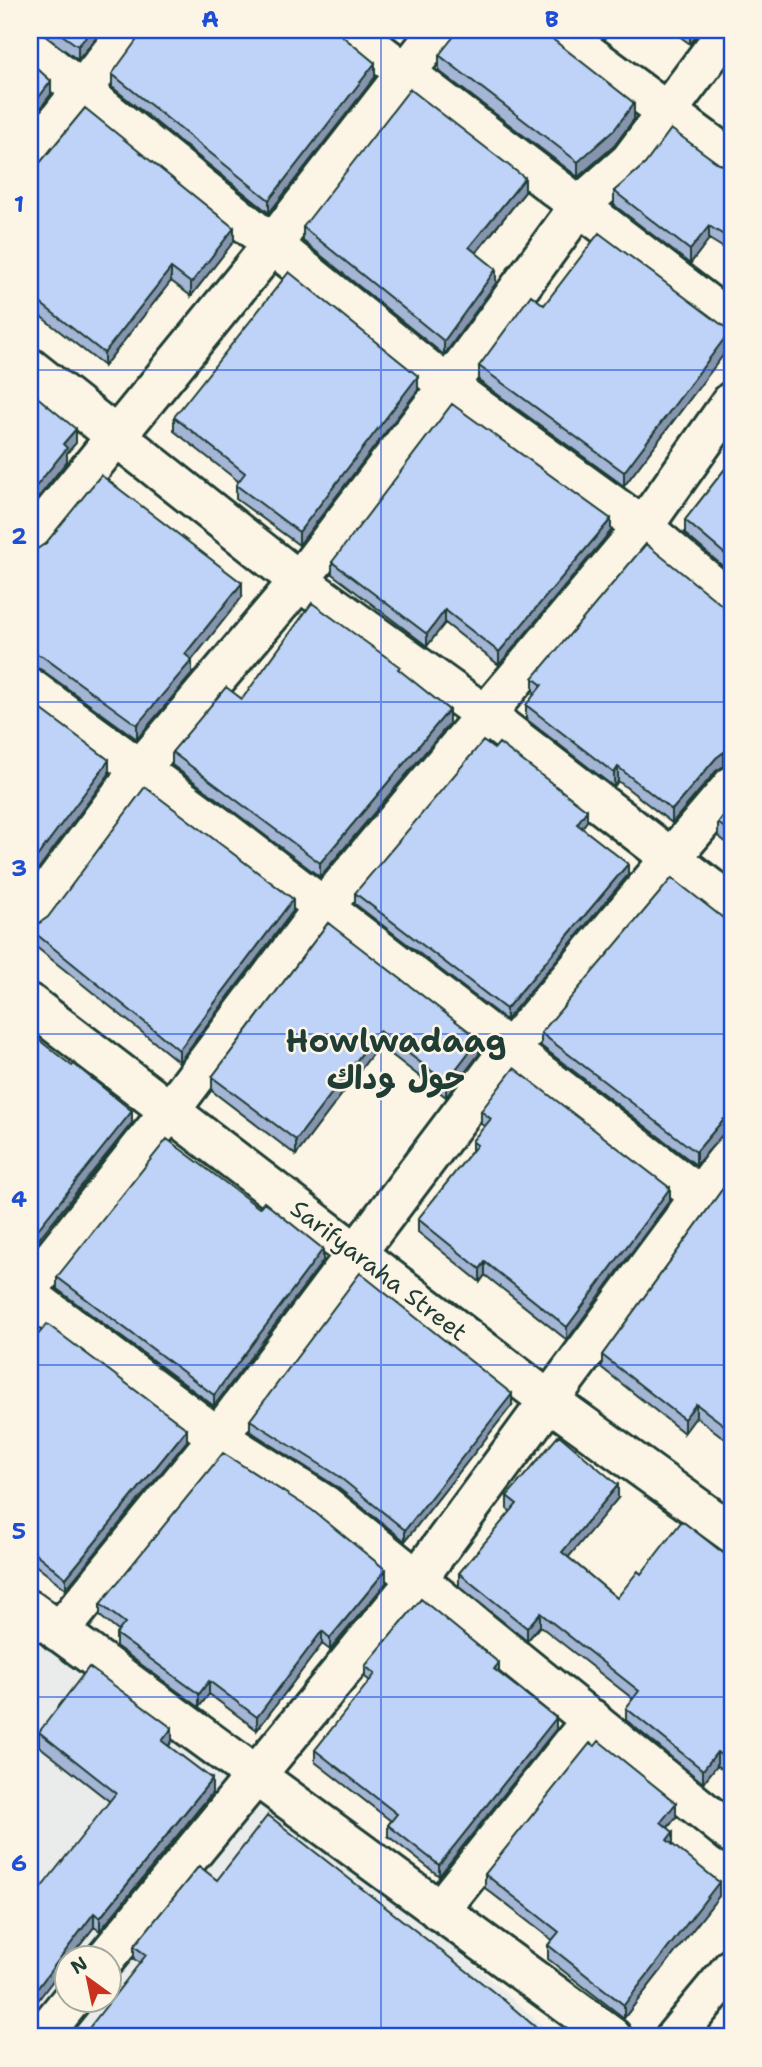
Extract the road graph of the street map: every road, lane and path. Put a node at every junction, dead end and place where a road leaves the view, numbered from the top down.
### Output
1 (129, 30) edge
2 (350, 30) edge
3 (439, 30) edge
4 (556, 30) edge
5 (728, 30) edge
6 (30, 49) edge
7 (408, 73) junction
8 (82, 89) junction
9 (668, 111) junction
10 (30, 157) edge
11 (732, 160) edge
12 (580, 205) junction
13 (272, 245) junction
14 (732, 323) edge
15 (30, 368) edge
16 (448, 386) junction
17 (732, 401) edge
18 (115, 434) junction
19 (643, 527) junction
20 (30, 542) edge
21 (299, 582) junction
22 (732, 602) edge
23 (30, 688) edge
24 (484, 714) junction
25 (140, 769) junction
26 (732, 786) edge
27 (673, 856) junction
28 (732, 905) edge
29 (322, 909) junction
30 (30, 916) edge
31 (30, 1004) edge
32 (509, 1050) junction
33 (169, 1112) junction
34 (732, 1153) edge
35 (699, 1195) junction
36 (359, 1252) junction
37 (30, 1287) edge
38 (30, 1296) edge
39 (548, 1400) junction
40 (218, 1437) junction
41 (732, 1533) edge
42 (418, 1578) junction
43 (44, 1621) edge
44 (592, 1719) junction
45 (258, 1775) junction
46 (732, 1834) edge
47 (439, 1912) junction
48 (118, 1944) edge
49 (732, 1968) edge
50 (60, 2014) edge
51 (41, 2037) edge
52 (612, 2037) edge
53 (675, 2037) edge

1 - 8 street
2 - 7 street
3 - 7 street
4 - 9 street
5 - 9 street
6 - 8 street
7 - 12 street
7 - 13 street
8 - 10 street
8 - 13 street
9 - 11 street
9 - 12 street
12 - 14 street
12 - 16 street
13 - 16 street
13 - 18 street
15 - 18 street
16 - 19 street
16 - 21 street
17 - 19 street
18 - 20 street
18 - 21 street
19 - 22 street
19 - 24 street
21 - 24 street
21 - 25 street
23 - 25 street
24 - 27 street
24 - 29 street
25 - 29 street
25 - 30 street
26 - 27 street
27 - 28 street
27 - 32 street
29 - 32 street
29 - 33 street
31 - 33 street, Sarifyaraha Street
32 - 35 street
32 - 36 street
33 - 36 street, Sarifyaraha Street
33 - 37 street
34 - 35 street
35 - 39 street
36 - 39 street, Sarifyaraha Street
36 - 40 street
38 - 40 street
39 - 41 street, Sarifyaraha Street
39 - 42 street
40 - 42 street
40 - 43 street
42 - 44 street
42 - 45 street
43 - 45 street
44 - 46 street
44 - 47 street
45 - 47 street
45 - 48 street
47 - 52 street
49 - 53 street
50 - 51 street

